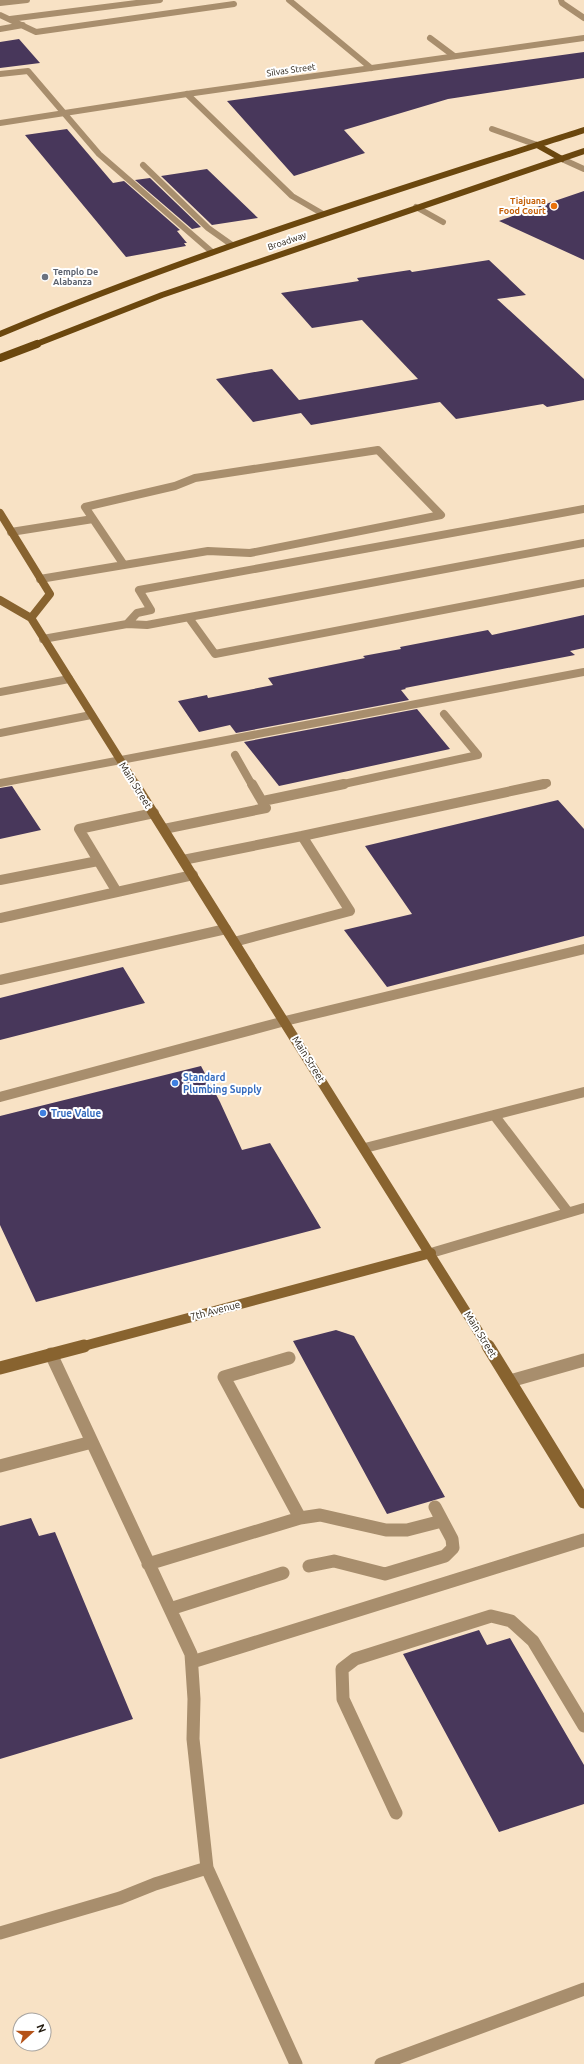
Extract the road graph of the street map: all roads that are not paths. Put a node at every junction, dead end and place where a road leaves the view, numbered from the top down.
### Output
1 (27, 0) edge
2 (160, 0) edge
3 (289, 0) edge
4 (561, 0) edge
5 (232, 2) edge
6 (0, 3) edge
7 (0, 14) edge
8 (584, 18) edge
9 (10, 19) junction
10 (23, 25) junction
11 (0, 29) edge
12 (430, 38) dead end
13 (584, 38) edge
14 (454, 56) junction
15 (371, 68) junction
16 (0, 74) edge
17 (187, 94) junction
18 (63, 113) junction
19 (0, 123) edge
20 (492, 129) dead end
21 (584, 130) edge
22 (537, 145) junction
23 (584, 152) edge
24 (562, 159) junction
25 (143, 165) dead end
26 (584, 169) edge
27 (416, 207) junction
28 (323, 214) junction
29 (443, 222) dead end
30 (232, 245) junction
31 (212, 252) junction
32 (0, 332) edge
33 (0, 358) edge
34 (584, 509) edge
35 (0, 513) edge
36 (93, 519) junction
37 (11, 532) junction
38 (584, 543) edge
39 (125, 566) junction
40 (40, 579) junction
41 (584, 582) edge
42 (0, 600) edge
43 (31, 618) junction
44 (189, 618) junction
45 (127, 624) junction
46 (44, 639) junction
47 (584, 672) edge
48 (69, 679) junction
49 (0, 692) edge
50 (444, 714) dead end
51 (91, 715) junction
52 (0, 733) edge
53 (235, 755) dead end
54 (119, 759) junction
55 (0, 783) edge
56 (547, 783) dead end
57 (262, 801) junction
58 (154, 813) junction
59 (164, 829) junction
60 (302, 836) junction
61 (183, 860) junction
62 (98, 861) junction
63 (193, 875) junction
64 (0, 880) edge
65 (117, 892) junction
66 (0, 918) edge
67 (226, 929) junction
68 (234, 942) junction
69 (584, 949) edge
70 (0, 980) edge
71 (285, 1021) junction
72 (584, 1092) edge
73 (0, 1096) edge
74 (494, 1115) junction
75 (365, 1148) junction
76 (584, 1208) edge
77 (568, 1212) junction
78 (431, 1253) junction
79 (51, 1354) junction
80 (289, 1358) dead end
81 (584, 1360) edge
82 (0, 1368) edge
83 (510, 1381) junction
84 (92, 1442) junction
85 (0, 1466) edge
86 (584, 1502) edge
87 (435, 1507) dead end
88 (300, 1518) junction
89 (442, 1521) junction
90 (584, 1540) edge
91 (148, 1564) junction
92 (309, 1566) dead end
93 (283, 1573) dead end
94 (170, 1609) junction
95 (192, 1662) junction
96 (584, 1726) edge
97 (396, 1813) dead end
98 (207, 1868) junction
99 (0, 1933) edge
100 (584, 1989) edge
101 (296, 2064) edge
102 (381, 2064) edge

1 - 6 street
2 - 9 street
3 - 15 street
4 - 8 street
5 - 10 street
7 - 9 street
9 - 10 street
10 - 11 street
12 - 14 street
13 - 14 street, Silvas Street
14 - 15 street, Silvas Street
15 - 17 street, Silvas Street
16 - 18 street
17 - 18 street, Silvas Street
17 - 28 street
18 - 19 street, Silvas Street
18 - 31 street
20 - 22 street
21 - 22 main road, Broadway
22 - 24 main road
22 - 28 main road, Broadway
23 - 24 main road, Broadway
24 - 26 street
24 - 27 main road, Broadway
25 - 30 street
27 - 29 street
27 - 33 main road, Broadway
28 - 30 main road, Broadway
30 - 31 main road, Broadway
31 - 32 main road, Broadway
34 - 45 street
35 - 37 main road
36 - 37 street
36 - 39 street
36 - 39 street
37 - 40 main road
38 - 44 street
39 - 40 street
40 - 43 main road
41 - 44 street
42 - 43 main road, Main Street
43 - 46 main road, Main Street
44 - 45 street
45 - 46 street
46 - 48 main road, Main Street
47 - 54 street
48 - 49 street
48 - 51 main road, Main Street
50 - 57 street
51 - 52 street
51 - 54 main road, Main Street
53 - 57 street
54 - 55 street
54 - 58 main road, Main Street
56 - 60 street
57 - 59 street
58 - 59 main road, Main Street
58 - 62 street
59 - 61 main road, Main Street
60 - 61 street
60 - 68 street
61 - 63 main road, Main Street
62 - 64 street
62 - 65 street
63 - 65 street
63 - 67 main road, Main Street
65 - 66 street
67 - 68 main road, Main Street
67 - 70 street
68 - 71 main road, Main Street
69 - 71 street
71 - 73 street
71 - 75 main road, Main Street
72 - 74 street
74 - 75 street
74 - 77 street
75 - 78 main road, Main Street
76 - 77 street
77 - 78 street
78 - 79 main road, 7th Avenue
78 - 83 main road, Main Street
79 - 82 main road, 7th Avenue
79 - 84 street
80 - 88 street
81 - 83 street
83 - 86 main road, Main Street
84 - 85 street
84 - 91 street
87 - 89 street
88 - 89 street
88 - 91 street
89 - 92 street
90 - 95 street
91 - 94 street
93 - 94 street
94 - 95 street
95 - 98 street
96 - 97 street
98 - 99 street
98 - 101 street
100 - 102 street

